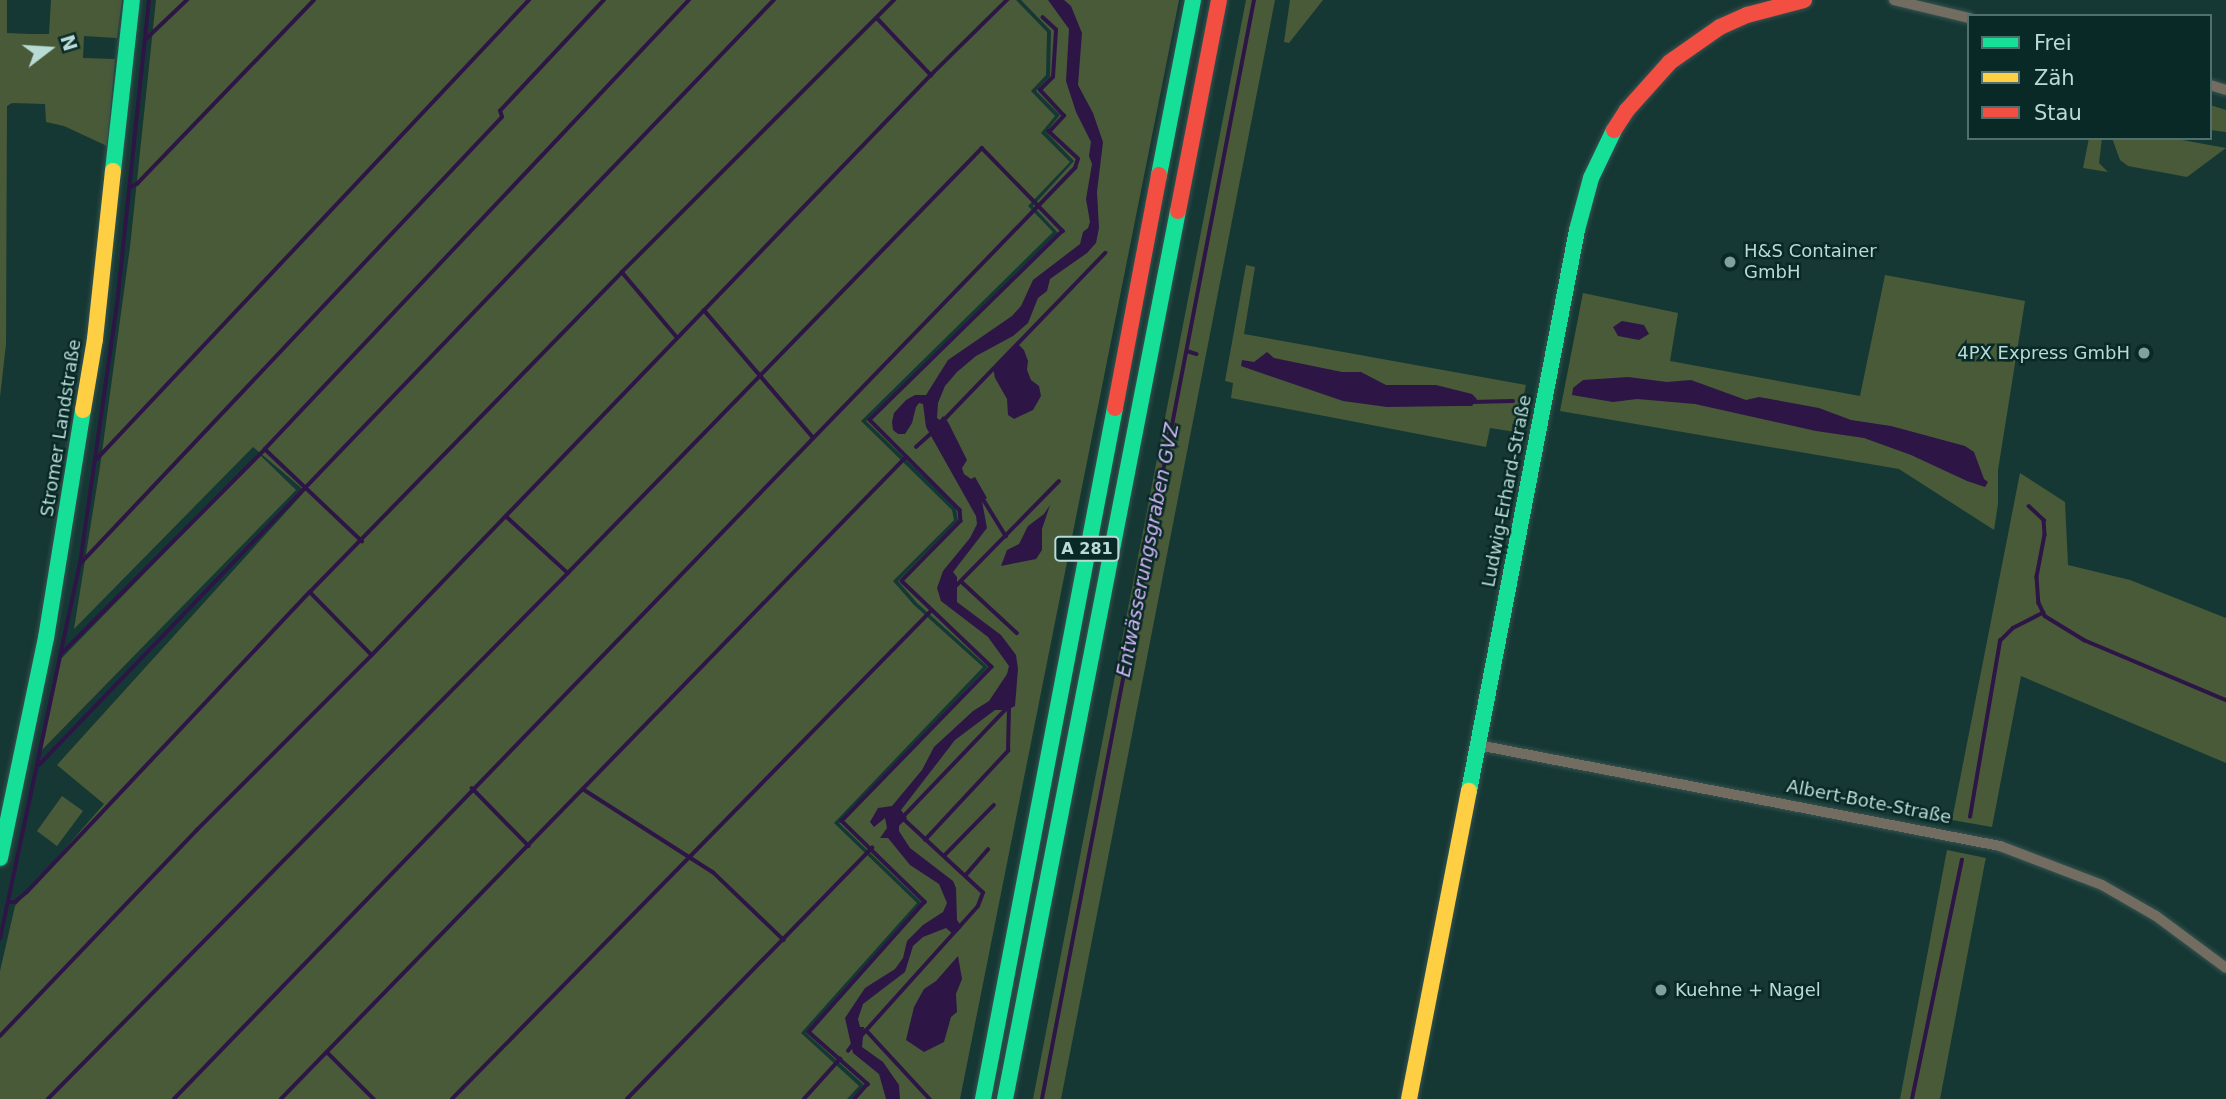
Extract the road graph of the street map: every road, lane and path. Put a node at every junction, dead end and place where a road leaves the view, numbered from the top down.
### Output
1 (132, 0) edge
2 (1194, 0) edge
3 (1219, 0) edge
4 (1804, 0) edge
5 (1894, 0) edge
6 (1967, 18) edge
7 (1478, 745) junction
8 (0, 858) edge
9 (2226, 968) edge
10 (983, 1099) edge
11 (1005, 1099) edge
12 (1409, 1099) edge

1 - 8 main road, Stromer Landstraße
2 - 10 main road, A 281
3 - 11 main road, A 281
4 - 7 main road, Ludwig-Erhard-Straße
5 - 6 street
7 - 9 street, Albert-Bote-Straße
7 - 12 main road, Ludwig-Erhard-Straße

